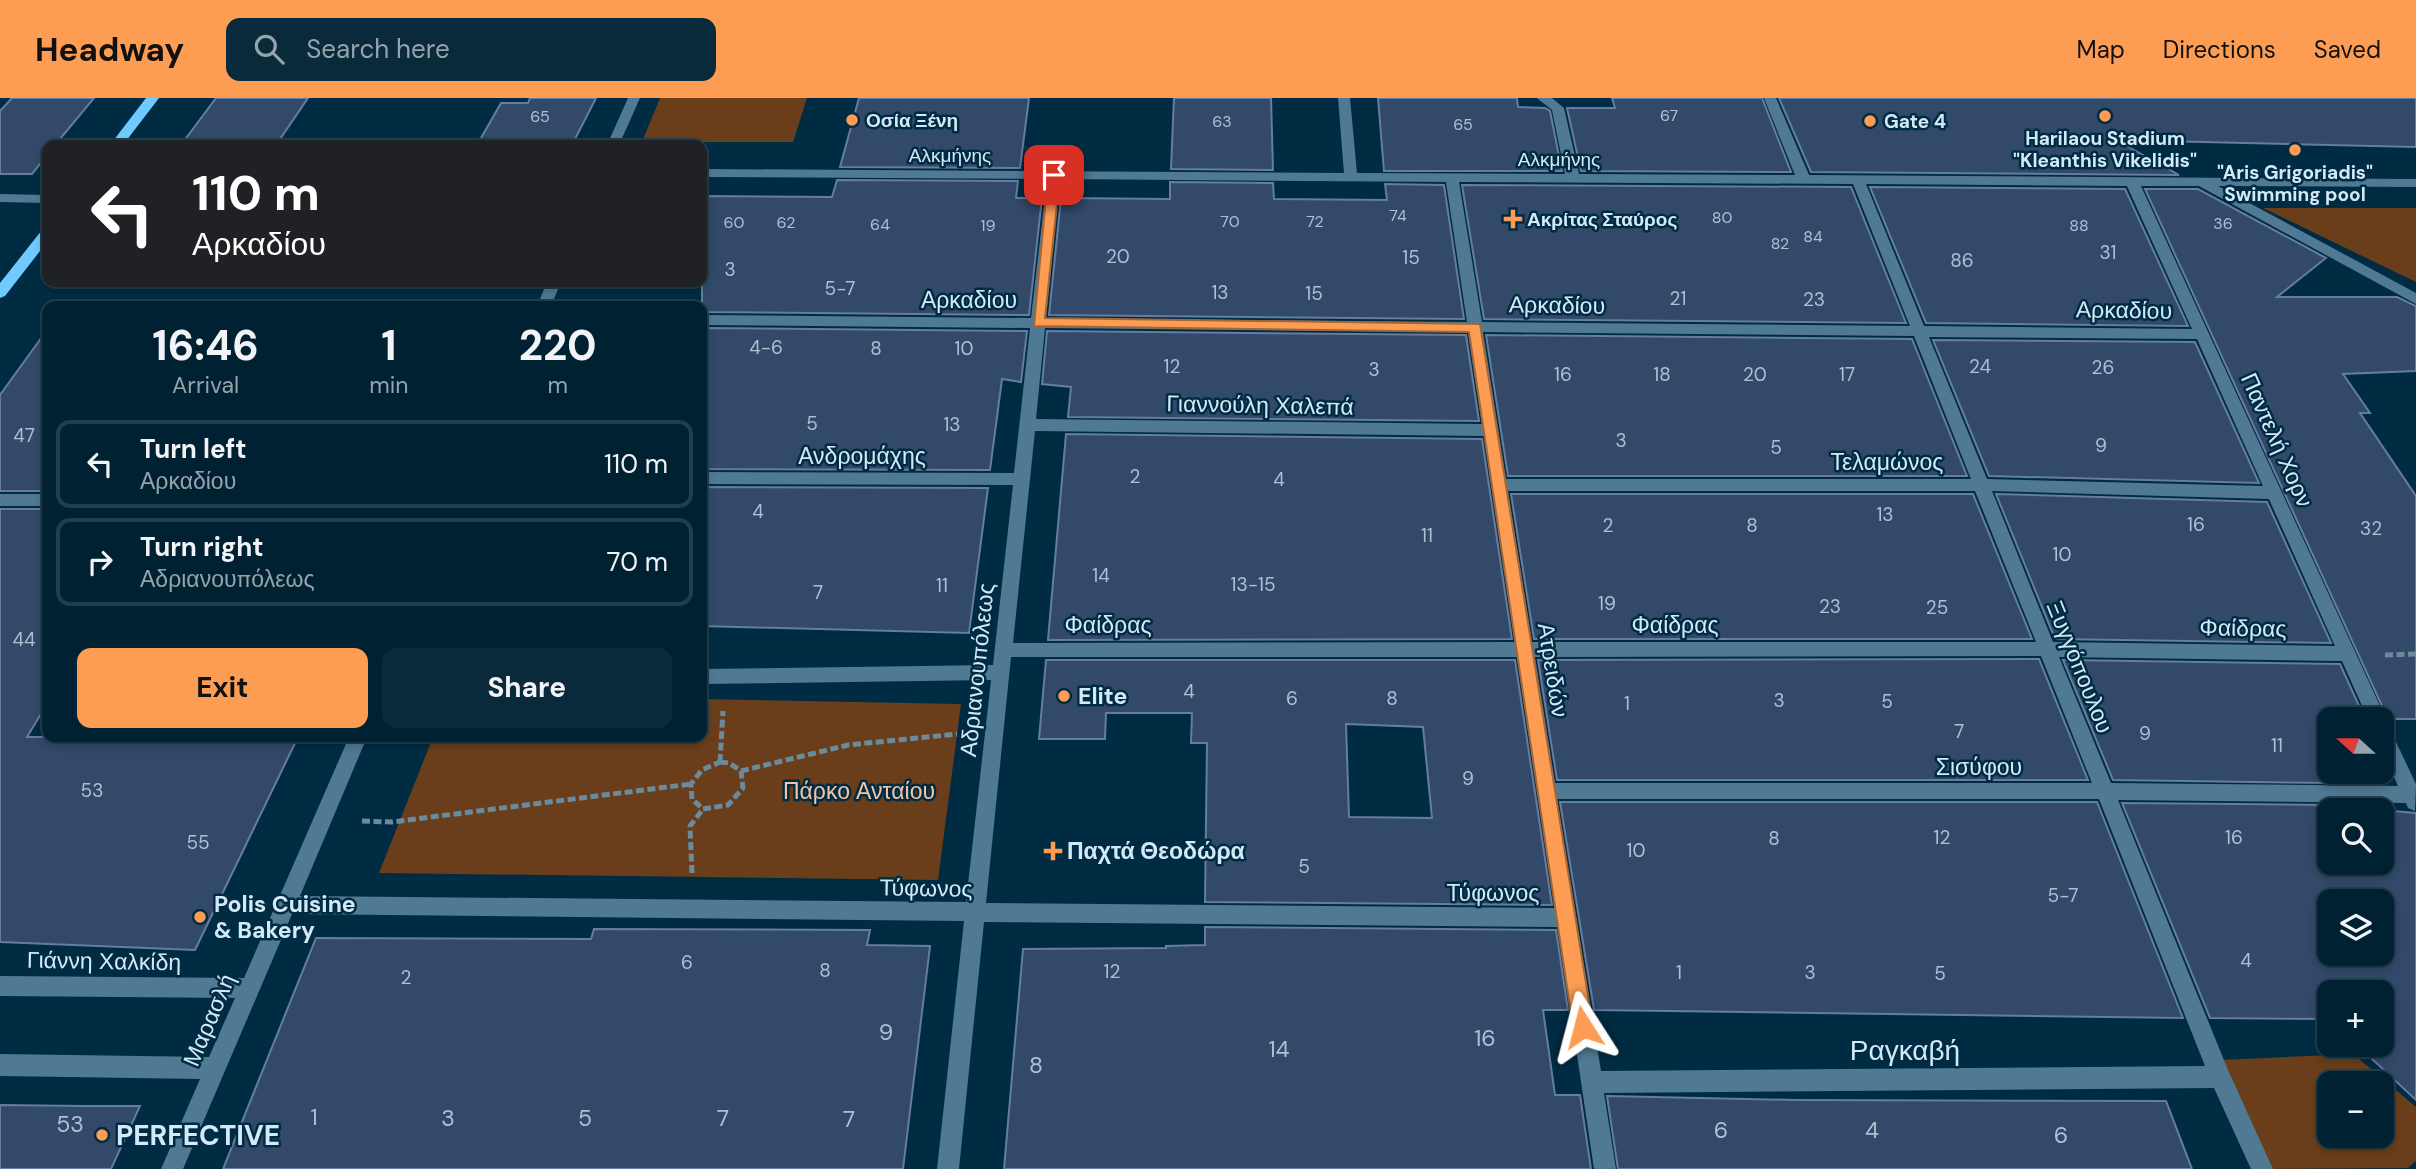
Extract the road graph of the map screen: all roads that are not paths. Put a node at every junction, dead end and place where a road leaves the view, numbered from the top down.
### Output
1 (153, 98) edge
2 (634, 98) edge
3 (1344, 98) edge
4 (1543, 98) edge
5 (1770, 98) edge
6 (120, 140) edge
7 (615, 140) edge
8 (707, 173) edge
9 (1054, 175) junction
10 (1351, 178) junction
11 (1452, 178) junction
12 (1573, 178) junction
13 (1804, 180) junction
14 (1858, 180) junction
15 (2132, 181) junction
16 (2201, 182) junction
17 (2416, 183) edge
18 (0, 198) edge
19 (42, 199) edge
20 (42, 239) edge
21 (0, 293) edge
22 (2416, 299) edge
23 (707, 320) edge
24 (1038, 323) junction
25 (1475, 327) junction
26 (1919, 331) junction
27 (2201, 334) junction
28 (1028, 425) junction
29 (1491, 430) junction
30 (707, 478) edge
31 (1022, 479) junction
32 (1500, 485) junction
33 (1981, 485) junction
34 (2273, 493) junction
35 (0, 500) edge
36 (42, 500) edge
37 (1525, 649) junction
38 (2047, 649) junction
39 (1004, 650) junction
40 (2347, 654) junction
41 (1002, 672) junction
42 (707, 676) edge
43 (2371, 707) edge
44 (356, 742) edge
45 (2394, 757) edge
46 (1547, 791) junction
47 (2104, 791) junction
48 (2414, 800) edge
49 (286, 905) junction
50 (976, 914) junction
51 (1566, 918) junction
52 (0, 986) edge
53 (249, 988) junction
54 (0, 1065) edge
55 (215, 1068) junction
56 (2220, 1077) junction
57 (1591, 1082) junction
58 (172, 1169) edge
59 (948, 1169) edge
60 (1605, 1169) edge
61 (2262, 1169) edge

1 - 6 main road
2 - 7 street
3 - 10 street
4 - 12 street
5 - 13 street
8 - 9 street, Αλκμήνης
9 - 10 street, Αλκμήνης
9 - 24 street, Αδριανουπόλεως
10 - 11 street, Αλκμήνης
11 - 12 street, Αλκμήνης
11 - 25 street, Ατρειδών
12 - 13 street, Αλκμήνης
13 - 14 street, Αλκμήνης
14 - 15 street, Αλκμήνης
14 - 26 street, Ξυγγόπουλου
15 - 16 street, Αλκμήνης
15 - 27 street, Παντελή Χορν
16 - 17 street, Αλκμήνης
16 - 22 street
18 - 19 street
20 - 21 main road
23 - 24 street, Αρκαδίου
24 - 25 street, Αρκαδίου
24 - 28 street, Αδριανουπόλεως
25 - 26 street, Αρκαδίου
25 - 29 street, Ατρειδών
26 - 27 street, Αρκαδίου
26 - 33 street, Ξυγγόπουλου
27 - 34 street, Παντελή Χορν
28 - 29 street, Γιαννούλη Χαλεπά
28 - 31 street, Αδριανουπόλεως
29 - 32 street, Ατρειδών
30 - 31 street, Ανδρομάχης
31 - 39 street, Αδριανουπόλεως
32 - 33 street, Τελαμώνος
32 - 37 street, Ατρειδών
33 - 34 street, Τελαμώνος
33 - 38 street, Ξυγγόπουλου
34 - 40 street, Παντελή Χορν
35 - 36 street
37 - 38 street, Φαίδρας
37 - 39 street, Φαίδρας
37 - 46 street, Ατρειδών
38 - 40 street, Φαίδρας
38 - 47 street, Ξυγγόπουλου
39 - 41 street, Αδριανουπόλεως
40 - 43 street, Παντελή Χορν
41 - 42 street
41 - 50 street, Αδριανουπόλεως
44 - 49 street, Μαρασλή
45 - 48 street
46 - 47 street, Σισύφου
46 - 51 street, Ατρειδών
47 - 48 street, Σισύφου
47 - 56 street, Ξυγγόπουλου
49 - 50 street, Τύφωνος
49 - 53 street, Μαρασλή
50 - 51 street, Τύφωνος
50 - 59 street, Αδριανουπόλεως
51 - 57 street, Ατρειδών
52 - 53 street, Γιάννη Χαλκίδη
53 - 55 street, Μαρασλή
54 - 55 street
55 - 58 street, Μαρασλή
56 - 57 street, Ραγκαβή
56 - 61 street, Ξυγγόπουλου
57 - 60 street, Ατρειδών

